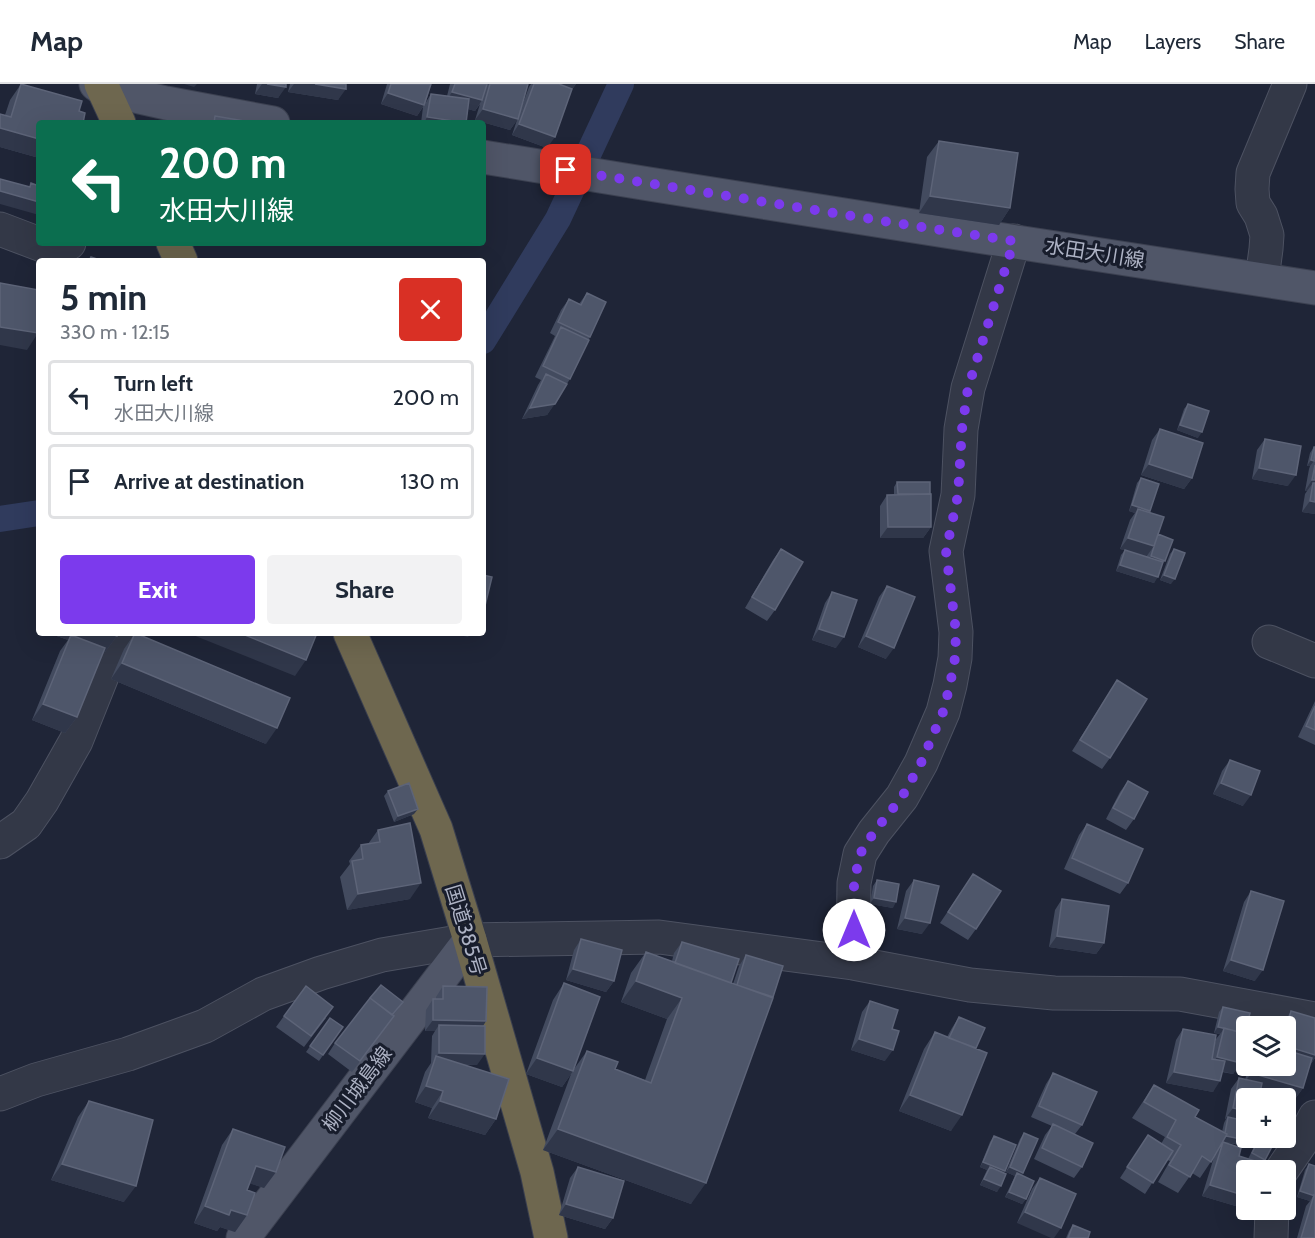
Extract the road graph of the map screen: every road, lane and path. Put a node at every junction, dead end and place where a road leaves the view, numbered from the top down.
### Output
1 (1290, 84) edge
2 (100, 86) edge
3 (117, 120) edge
4 (257, 120) edge
5 (486, 157) edge
6 (0, 229) edge
7 (1014, 241) junction
8 (36, 242) edge
9 (1250, 277) junction
10 (1315, 288) edge
11 (116, 636) edge
12 (351, 636) edge
13 (1269, 642) dead end
14 (1315, 661) edge
15 (0, 842) edge
16 (468, 933) junction
17 (853, 963) junction
18 (1315, 1019) edge
19 (0, 1094) edge
20 (1315, 1117) edge
21 (1289, 1160) edge
22 (1272, 1220) edge
23 (243, 1238) edge
24 (551, 1238) edge
25 (1271, 1238) edge

1 - 9 street
2 - 3 highway
2 - 4 main road
5 - 7 main road, 水田大川線
6 - 8 street
7 - 9 main road, 水田大川線
7 - 17 street
9 - 10 main road, 水田大川線
11 - 15 street
12 - 16 highway, 国道385号
13 - 14 street
16 - 17 street
16 - 19 street
16 - 23 main road, 柳川城島線
16 - 24 highway, 国道385号
17 - 18 street
20 - 21 street
22 - 25 street

